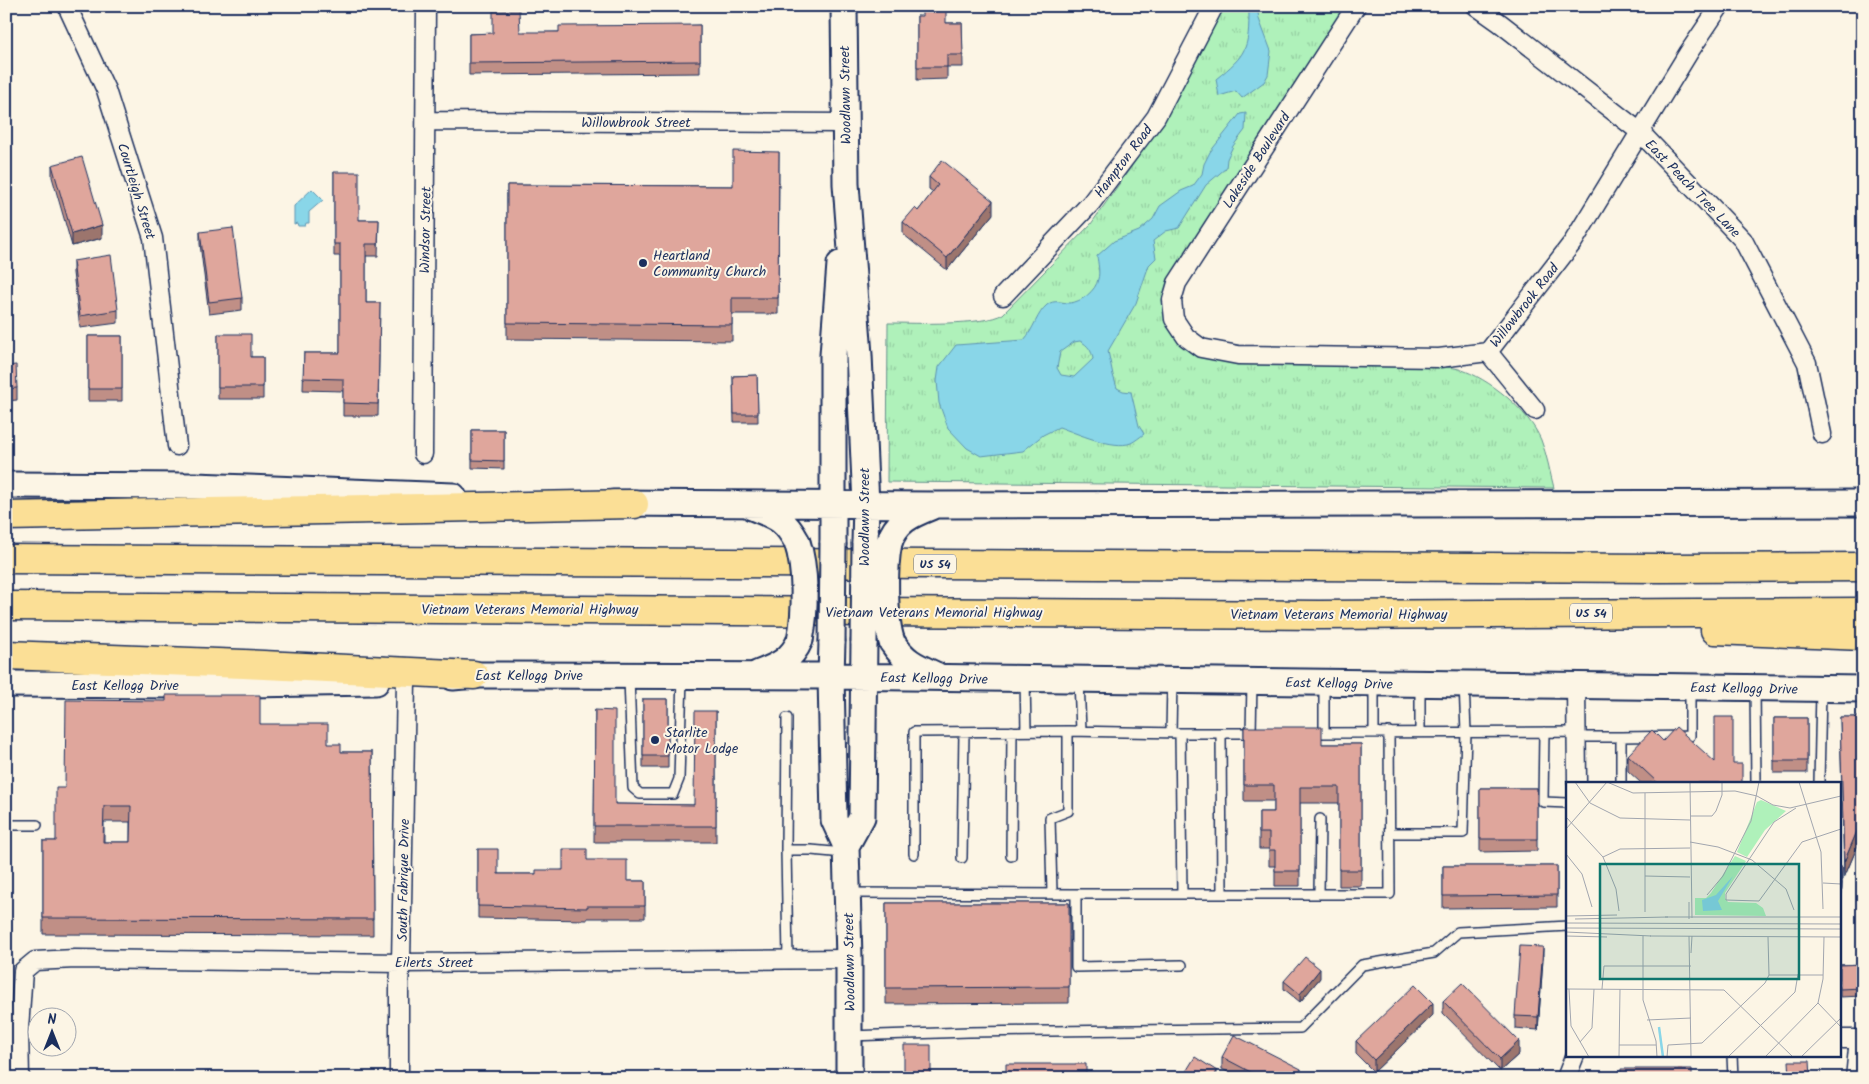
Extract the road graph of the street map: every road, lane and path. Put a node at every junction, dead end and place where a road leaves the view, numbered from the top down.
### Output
1 (67, 6) edge
2 (426, 6) edge
3 (844, 6) edge
4 (1214, 6) edge
5 (1356, 6) edge
6 (1476, 6) edge
7 (1720, 6) edge
8 (426, 120) junction
9 (846, 122) junction
10 (1640, 132) junction
11 (846, 184) junction
12 (1003, 296) dead end
13 (1174, 319) joint
14 (1488, 352) junction
15 (1535, 410) dead end
16 (1822, 434) dead end
17 (176, 446) dead end
18 (423, 454) dead end
19 (6, 485) edge
20 (833, 503) junction
21 (1863, 503) edge
22 (634, 504) junction
23 (745, 504) junction
24 (866, 504) junction
25 (936, 504) junction
26 (6, 516) edge
27 (6, 558) edge
28 (1863, 558) edge
29 (1863, 567) edge
30 (1661, 568) junction
31 (6, 606) edge
32 (1863, 612) edge
33 (1319, 615) junction
34 (1863, 636) edge
35 (6, 655) edge
36 (474, 675) junction
37 (629, 675) junction
38 (682, 676) junction
39 (752, 676) junction
40 (831, 676) junction
41 (863, 677) junction
42 (942, 678) junction
43 (1025, 678) junction
44 (1079, 679) junction
45 (1172, 680) junction
46 (406, 681) junction
47 (1252, 681) junction
48 (1324, 682) junction
49 (1374, 683) junction
50 (6, 684) edge
51 (1420, 684) junction
52 (1464, 684) junction
53 (1576, 685) junction
54 (1690, 687) junction
55 (1755, 688) junction
56 (1821, 689) junction
57 (1863, 689) edge
58 (787, 718) dead end
59 (1012, 731) junction
60 (1026, 731) junction
61 (1068, 731) junction
62 (1080, 731) junction
63 (964, 732) junction
64 (1374, 732) junction
65 (1389, 732) junction
66 (1420, 732) junction
67 (1466, 732) junction
68 (1544, 732) junction
69 (1176, 733) junction
70 (1221, 733) junction
71 (1306, 733) edge
72 (1324, 733) junction
73 (1576, 734) junction
74 (1621, 737) junction
75 (1577, 782) edge
76 (1621, 782) edge
77 (1756, 782) edge
78 (1820, 782) edge
79 (1566, 803) edge
80 (1320, 819) dead end
81 (6, 825) edge
82 (37, 825) dead end
83 (1390, 833) junction
84 (786, 850) junction
85 (846, 850) junction
86 (914, 854) dead end
87 (1011, 856) dead end
88 (962, 858) dead end
89 (847, 892) junction
90 (1052, 893) junction
91 (1076, 894) junction
92 (1182, 894) junction
93 (1222, 894) junction
94 (1319, 894) junction
95 (1566, 926) edge
96 (850, 959) junction
97 (788, 960) junction
98 (401, 963) junction
99 (1182, 965) dead end
100 (849, 1036) junction
101 (1842, 1039) edge
102 (1861, 1039) edge
103 (1575, 1056) edge
104 (1732, 1056) edge
105 (20, 1078) edge
106 (399, 1078) edge
107 (849, 1078) edge
108 (1566, 1078) edge
109 (1733, 1078) edge
110 (1855, 1078) edge

1 - 17 street, Courtleigh Street
2 - 8 street, Windsor Street
3 - 9 main road, Woodlawn Street
4 - 12 street, Hampton Road
5 - 13 street, Lakeside Boulevard
6 - 10 street, East Peach Tree Lane
7 - 10 street, Willowbrook Road
8 - 9 street, Willowbrook Street
8 - 18 street, Windsor Street
9 - 11 main road, Woodlawn Street
10 - 14 street, Willowbrook Road
10 - 16 street, East Peach Tree Lane
11 - 20 main road, Woodlawn Street
11 - 24 main road, Woodlawn Street
13 - 14 street, Willowbrook Road
14 - 15 street
19 - 22 main road
20 - 23 main road
20 - 24 main road
20 - 40 main road, Woodlawn Street, bridge
21 - 25 main road
22 - 23 main road
22 - 26 highway
23 - 39 main road, bridge
24 - 25 main road
24 - 41 main road, Woodlawn Street, bridge
25 - 42 main road, bridge
27 - 30 highway, US 54
28 - 30 highway
29 - 30 highway, US 54
31 - 33 highway, Vietnam Veterans Memorial Highway / US 54
32 - 33 highway, Vietnam Veterans Memorial Highway / US 54
33 - 34 highway
35 - 36 highway
36 - 37 main road, East Kellogg Drive
36 - 46 main road, East Kellogg Drive
37 - 38 main road, East Kellogg Drive
37 - 38 lane
38 - 39 main road, East Kellogg Drive
39 - 40 main road, East Kellogg Drive
40 - 41 main road, East Kellogg Drive
40 - 85 main road, Woodlawn Street
41 - 42 main road, East Kellogg Drive
41 - 85 main road, Woodlawn Street
42 - 43 main road, East Kellogg Drive
43 - 44 main road, East Kellogg Drive
43 - 60 lane
44 - 45 main road, East Kellogg Drive
44 - 62 lane
45 - 47 main road, East Kellogg Drive
45 - 69 lane
46 - 50 main road, East Kellogg Drive
46 - 98 street, South Fabrique Drive
47 - 48 main road, East Kellogg Drive
47 - 70 lane
48 - 49 main road, East Kellogg Drive
48 - 72 lane
49 - 51 main road, East Kellogg Drive
49 - 64 lane
51 - 52 main road, East Kellogg Drive
51 - 66 lane
52 - 53 main road, East Kellogg Drive
52 - 67 lane
53 - 54 main road, East Kellogg Drive
53 - 73 street
54 - 55 main road, East Kellogg Drive
54 - 74 lane
55 - 56 main road, East Kellogg Drive
55 - 77 lane
56 - 57 main road, East Kellogg Drive
56 - 78 lane
58 - 84 lane
59 - 60 lane
59 - 63 lane
59 - 87 lane
60 - 61 lane
61 - 62 lane
61 - 90 lane
62 - 69 lane
63 - 86 lane
63 - 88 lane
64 - 65 lane
64 - 72 lane
65 - 66 lane
65 - 83 lane
66 - 67 lane
67 - 68 lane
67 - 83 lane
68 - 73 lane
68 - 79 lane
69 - 70 lane
69 - 92 lane
70 - 93 lane
71 - 72 lane
73 - 74 lane
73 - 75 street
74 - 76 lane
80 - 94 lane
81 - 82 lane
83 - 94 lane
84 - 85 lane
84 - 97 lane
85 - 89 main road, Woodlawn Street
89 - 90 lane
89 - 96 main road, Woodlawn Street
90 - 91 lane
91 - 92 lane
91 - 99 lane
92 - 93 lane
93 - 94 lane
95 - 100 lane
96 - 97 street, Eilerts Street
96 - 100 main road, Woodlawn Street
97 - 98 street, Eilerts Street
98 - 105 street, Eilerts Street
98 - 106 street, South Fabrique Drive
100 - 107 main road, Woodlawn Street
101 - 102 street
102 - 110 street
103 - 108 street
104 - 109 lane

